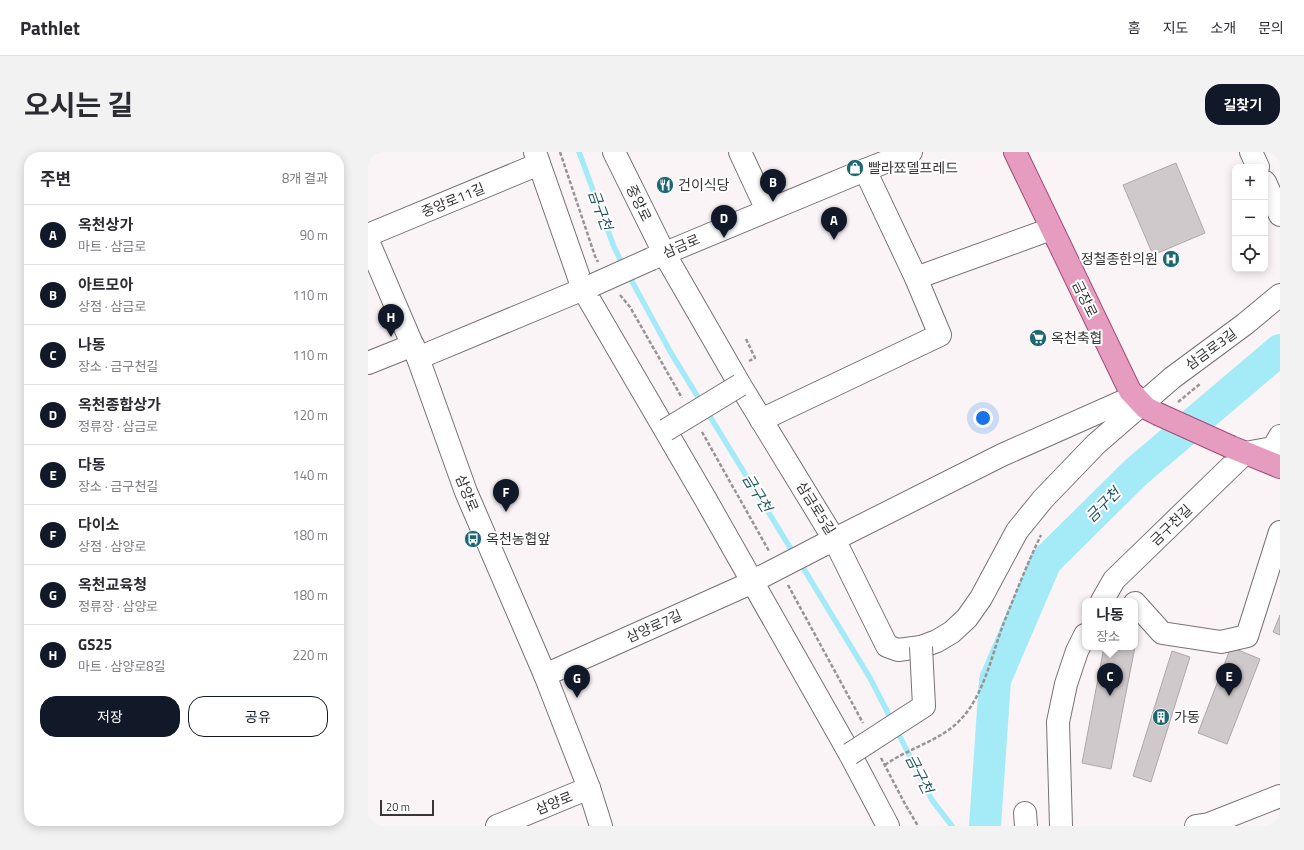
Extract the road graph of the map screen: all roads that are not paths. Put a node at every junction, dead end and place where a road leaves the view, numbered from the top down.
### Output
1 (614, 152) edge
2 (740, 152) edge
3 (911, 152) edge
4 (1015, 152) edge
5 (1251, 152) edge
6 (886, 157) edge
7 (537, 158) edge
8 (1257, 164) edge
9 (865, 170) junction
10 (1268, 189) edge
11 (767, 210) junction
12 (1280, 215) edge
13 (1051, 229) junction
14 (368, 235) edge
15 (368, 241) edge
16 (658, 256) junction
17 (916, 278) junction
18 (592, 280) junction
19 (1280, 295) edge
20 (415, 351) junction
21 (368, 363) edge
22 (740, 385) junction
23 (1152, 405) junction
24 (761, 420) junction
25 (666, 430) junction
26 (1280, 436) edge
27 (1238, 450) junction
28 (1280, 466) edge
29 (1280, 532) edge
30 (829, 542) junction
31 (758, 579) junction
32 (1114, 580) junction
33 (1104, 598) edge
34 (1130, 598) edge
35 (1138, 606) edge
36 (1082, 642) edge
37 (921, 647) junction
38 (545, 675) junction
39 (850, 754) junction
40 (589, 788) junction
41 (1280, 796) edge
42 (496, 826) edge
43 (601, 826) edge
44 (888, 826) edge
45 (1061, 826) edge
46 (1196, 826) edge

1 - 16 street, 중앙로
2 - 11 street
3 - 6 street, 삼금로
4 - 13 main road, 금장로
5 - 8 street
6 - 9 street, 삼금로
7 - 14 street, 중앙로11길
7 - 18 street, 중앙로11길
9 - 11 street, 삼금로
9 - 17 street
10 - 12 street
11 - 16 street, 삼금로
13 - 17 street
13 - 23 main road, 금장로
15 - 20 street, 삼양로
16 - 18 street, 삼금로, bridge
16 - 22 street, 삼금로5길
17 - 24 street
18 - 20 street
18 - 25 street, 중앙로11길
19 - 23 street, 삼금로3길
20 - 21 street
20 - 38 street, 삼양로
22 - 24 street, 삼금로5길
22 - 25 street, bridge
23 - 27 main road, bridge
23 - 30 street, 삼금로5길
23 - 37 street, 삼금로3길
24 - 30 street, 삼금로5길
25 - 31 street, 중앙로11길
26 - 27 street
27 - 28 main road
27 - 32 street, 금구천길
29 - 35 street
30 - 31 street, 삼양로7길, bridge
30 - 37 street, 삼금로3길
31 - 38 street, 삼양로7길
31 - 39 street, 중앙로11길
32 - 33 street, 금구천길
32 - 34 street
36 - 45 street
37 - 39 street, bridge
38 - 40 street, 삼양로
39 - 44 street, 중앙로11길
40 - 42 street, 삼양로
40 - 43 street, 삼양로
41 - 46 street

